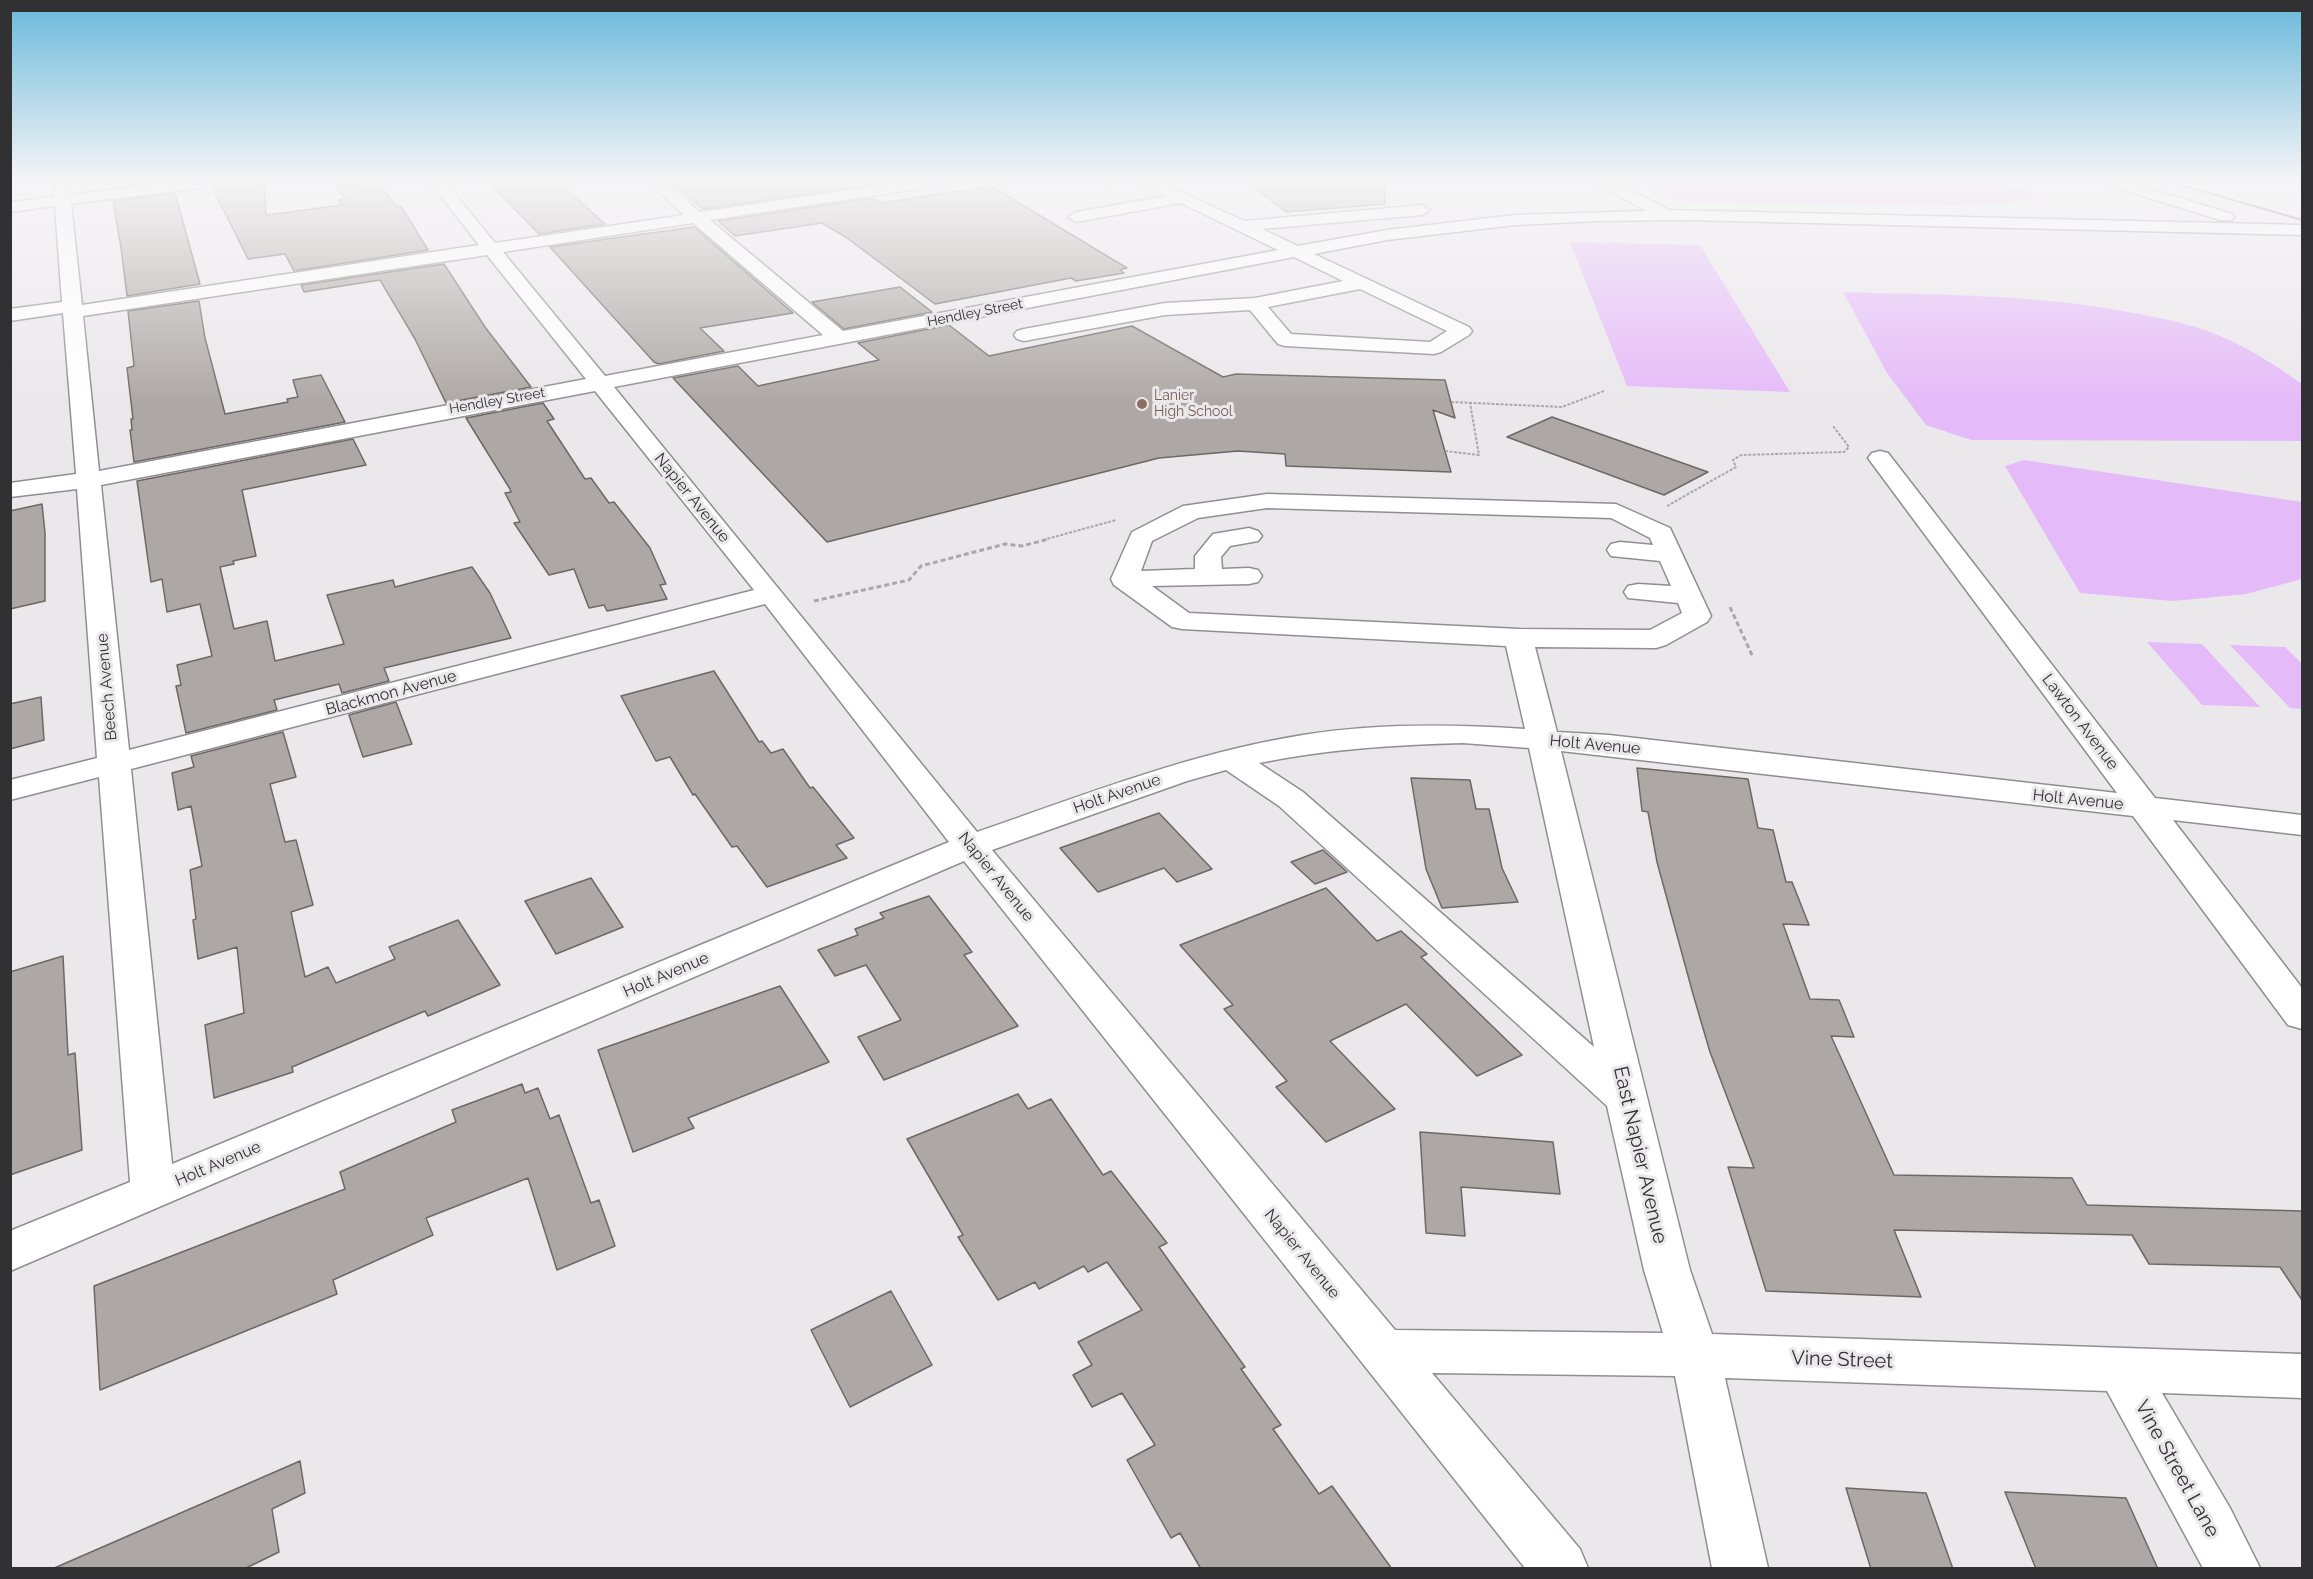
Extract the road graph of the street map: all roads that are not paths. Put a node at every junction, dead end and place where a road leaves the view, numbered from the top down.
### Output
1 (68, 256) edge
2 (438, 256) edge
3 (497, 256) edge
4 (742, 256) edge
5 (1276, 256) edge
6 (1303, 256) edge
7 (1364, 283) junction
8 (1255, 304) junction
9 (73, 309) junction
10 (10, 315) edge
11 (1024, 335) dead end
12 (840, 339) junction
13 (599, 384) junction
14 (1881, 458) dead end
15 (87, 480) junction
16 (10, 490) edge
17 (1250, 536) dead end
18 (1620, 550) dead end
19 (1670, 554) junction
20 (1209, 576) junction
21 (1249, 576) dead end
22 (1125, 579) junction
23 (1638, 592) dead end
24 (1688, 596) junction
25 (776, 602) junction
26 (1520, 638) junction
27 (1542, 740) junction
28 (1232, 759) junction
29 (114, 764) junction
30 (10, 790) edge
31 (2144, 807) junction
32 (2302, 825) edge
33 (970, 846) junction
34 (2302, 1015) edge
35 (1627, 1099) junction
36 (153, 1192) junction
37 (10, 1252) edge
38 (1380, 1351) junction
39 (1695, 1355) junction
40 (2121, 1370) junction
41 (2302, 1376) edge
42 (1560, 1569) edge
43 (1740, 1569) edge
44 (2232, 1569) edge

1 - 9 street, Beech Avenue
2 - 9 street
3 - 13 street, Napier Avenue
4 - 12 street
5 - 12 street, Hendley Street
6 - 7 street
7 - 8 street
7 - 8 street
8 - 11 street
9 - 10 street
9 - 15 street, Beech Avenue
12 - 13 street, Hendley Street
13 - 15 street, Hendley Street
13 - 25 street, Napier Avenue
14 - 31 street, Lawton Avenue
15 - 16 street, Hendley Street
15 - 29 street, Beech Avenue
17 - 20 street
18 - 19 street
19 - 22 street
19 - 24 street
20 - 21 street
20 - 22 street
22 - 26 street
23 - 24 street
24 - 26 street
25 - 29 street, Blackmon Avenue
25 - 33 street, Napier Avenue
26 - 27 street, East Napier Avenue
27 - 28 street, Holt Avenue
27 - 31 street, Holt Avenue
27 - 35 street, East Napier Avenue
28 - 33 street, Holt Avenue
28 - 35 street
29 - 30 street, Blackmon Avenue
29 - 36 street, Beech Avenue
31 - 32 street, Holt Avenue
31 - 34 street, Lawton Avenue
33 - 36 street, Holt Avenue
33 - 38 street, Napier Avenue
35 - 39 street, East Napier Avenue
36 - 37 street, Holt Avenue
38 - 39 street, Vine Street
38 - 42 street, Napier Avenue
39 - 40 street, Vine Street
39 - 43 street, East Napier Avenue
40 - 41 street, Vine Street
40 - 44 street, Vine Street Lane

